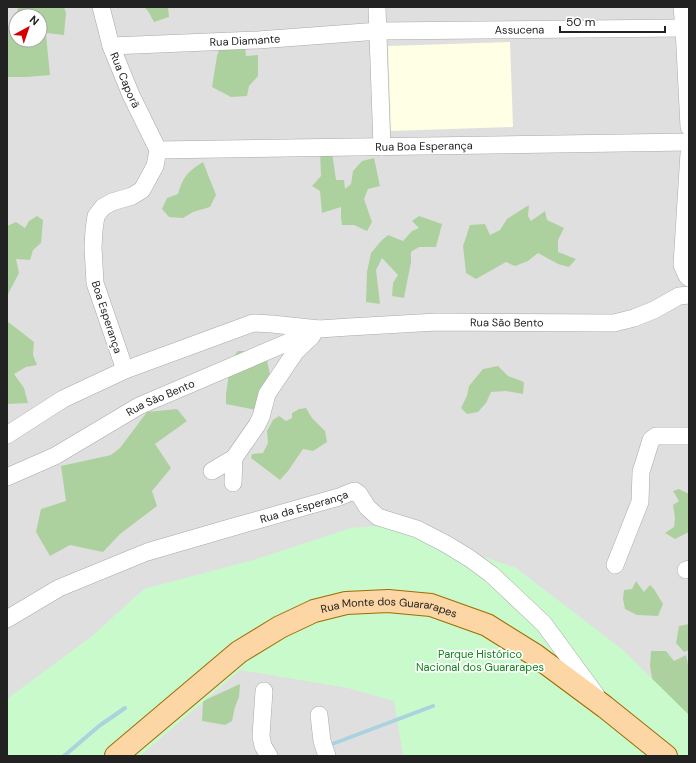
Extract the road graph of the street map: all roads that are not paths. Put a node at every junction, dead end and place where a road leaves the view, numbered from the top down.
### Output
1 (102, 7) edge
2 (377, 7) edge
3 (682, 7) edge
4 (684, 28) junction
5 (379, 31) junction
6 (111, 46) junction
7 (689, 127) edge
8 (689, 142) edge
9 (382, 147) junction
10 (158, 150) junction
11 (689, 153) edge
12 (689, 278) edge
13 (689, 294) edge
14 (319, 329) junction
15 (125, 370) junction
16 (7, 435) edge
17 (689, 436) edge
18 (234, 458) junction
19 (212, 471) dead end
20 (7, 477) edge
21 (233, 483) dead end
22 (616, 565) dead end
23 (7, 619) edge
24 (264, 691) dead end
25 (605, 707) junction
26 (319, 715) dead end
27 (116, 756) edge
28 (269, 756) edge
29 (327, 756) edge
30 (666, 756) edge

1 - 6 street, Rua Caporã
2 - 5 street
3 - 4 street
4 - 5 street, Assucena
4 - 7 street
5 - 6 street, Rua Diamante
5 - 9 street
6 - 10 street, Rua Caporã
8 - 9 street, Rua Boa Esperança
9 - 10 street, Rua Boa Esperança
10 - 15 street, Boa Esperança
11 - 12 street
13 - 14 street, Rua São Bento
14 - 15 street, Rua São Bento
14 - 18 street
14 - 20 street, Rua São Bento
15 - 16 street, Rua São Bento
17 - 22 street
18 - 19 street
18 - 21 street
23 - 25 street, Rua da Esperança
24 - 28 street
25 - 27 main road, Rua Monte dos Guararapes
25 - 30 main road, Rua Monte dos Guararapes
26 - 29 street

